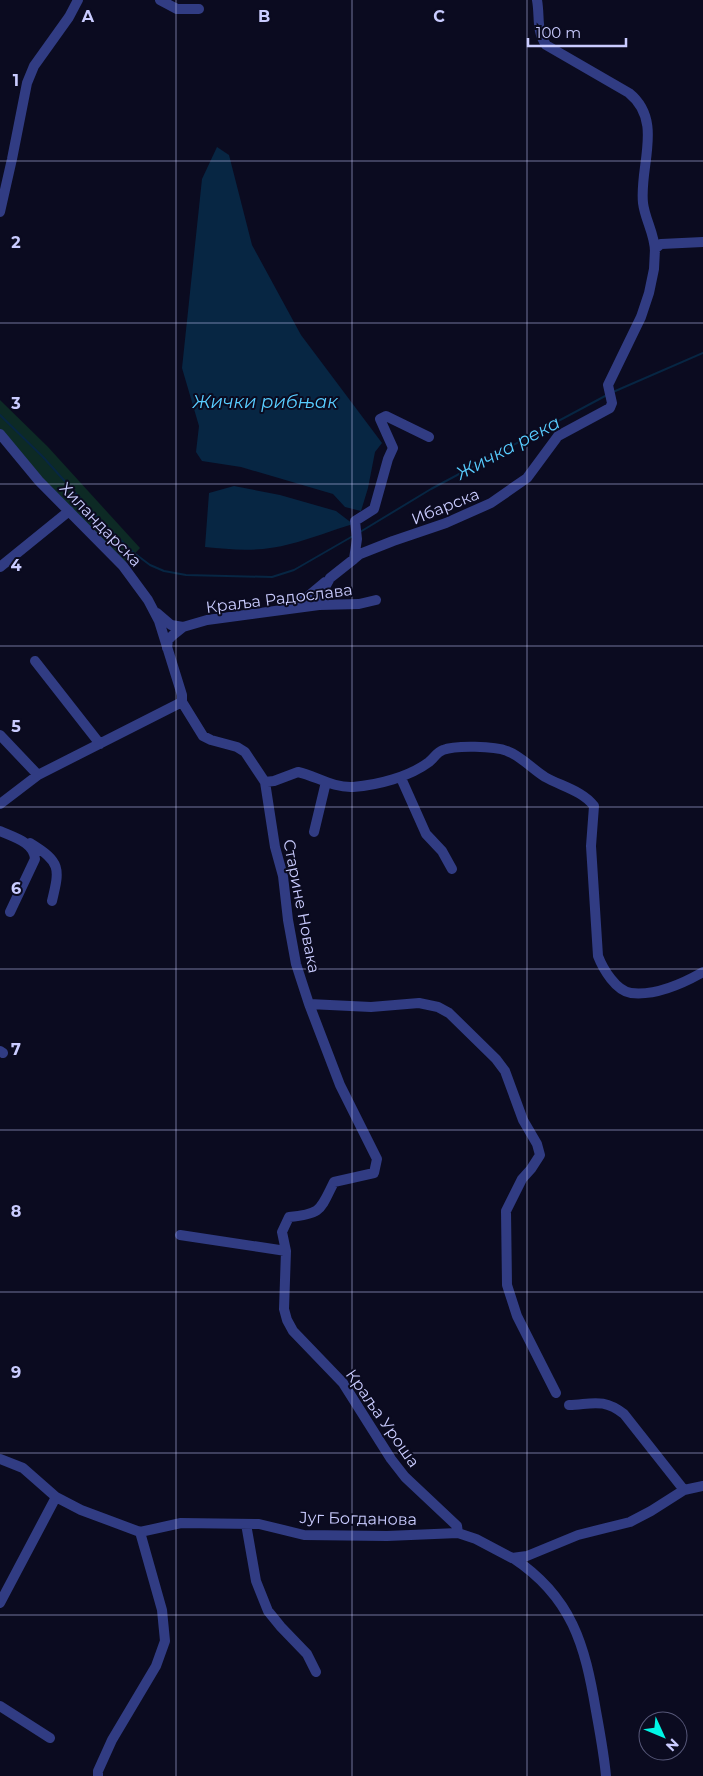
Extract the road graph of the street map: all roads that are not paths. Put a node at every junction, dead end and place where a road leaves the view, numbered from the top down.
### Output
1 (78, 0) edge
2 (160, 0) edge
3 (537, 0) edge
4 (199, 9) dead end
5 (0, 212) edge
6 (703, 242) edge
7 (655, 252) junction
8 (0, 434) edge
9 (429, 437) dead end
10 (69, 511) junction
11 (354, 558) junction
12 (0, 567) edge
13 (330, 578) junction
14 (376, 600) dead end
15 (319, 605) junction
16 (294, 608) junction
17 (154, 611) junction
18 (183, 627) junction
19 (167, 649) junction
20 (35, 661) dead end
21 (182, 702) junction
22 (0, 735) edge
23 (100, 744) junction
24 (38, 775) junction
25 (401, 778) junction
26 (265, 782) junction
27 (326, 782) junction
28 (0, 804) edge
29 (0, 827) edge
30 (0, 831) edge
31 (314, 832) dead end
32 (452, 869) dead end
33 (52, 902) dead end
34 (10, 912) dead end
35 (703, 972) edge
36 (309, 1004) junction
37 (180, 1235) dead end
38 (286, 1251) junction
39 (556, 1393) dead end
40 (570, 1405) dead end
41 (0, 1459) edge
42 (703, 1486) edge
43 (684, 1490) junction
44 (56, 1496) junction
45 (246, 1524) junction
46 (140, 1532) junction
47 (458, 1533) junction
48 (512, 1558) junction
49 (0, 1604) edge
50 (316, 1672) dead end
51 (0, 1706) edge
52 (50, 1738) dead end
53 (98, 1773) edge
54 (88, 1776) edge
55 (606, 1776) edge

1 - 5 street
2 - 4 street
3 - 7 street
6 - 7 street
7 - 11 street, Ибарска
8 - 10 street, Хиландарска
9 - 11 street
10 - 12 street
10 - 17 street, Хиландарска
11 - 13 street, Ибарска
13 - 15 street, Ибарска
13 - 16 street, Ибарска
14 - 15 street, Краља Радослава
15 - 16 street, Краља Радослава
16 - 18 street, Краља Радослава
17 - 18 street
17 - 19 street, Хиландарска
18 - 19 street
19 - 21 street, Хиландарска
20 - 23 street
21 - 23 street
21 - 26 street, Старине Новака
22 - 24 street
23 - 24 street
24 - 28 street
25 - 27 street
25 - 32 street
25 - 35 street
26 - 27 street
26 - 36 street, Старине Новака
27 - 31 street
29 - 33 street
30 - 34 street
36 - 38 street, Краља Уроша
36 - 39 street
37 - 38 street
38 - 47 street, Краља Уроша
40 - 43 street
41 - 44 street
42 - 43 street
43 - 48 street
44 - 46 street
44 - 49 street
45 - 46 street, Југ Богданова
45 - 47 street, Југ Богданова
45 - 50 street
46 - 53 street
47 - 48 street, Југ Богданова
48 - 55 street, Југ Богданова
51 - 52 street
53 - 54 street

